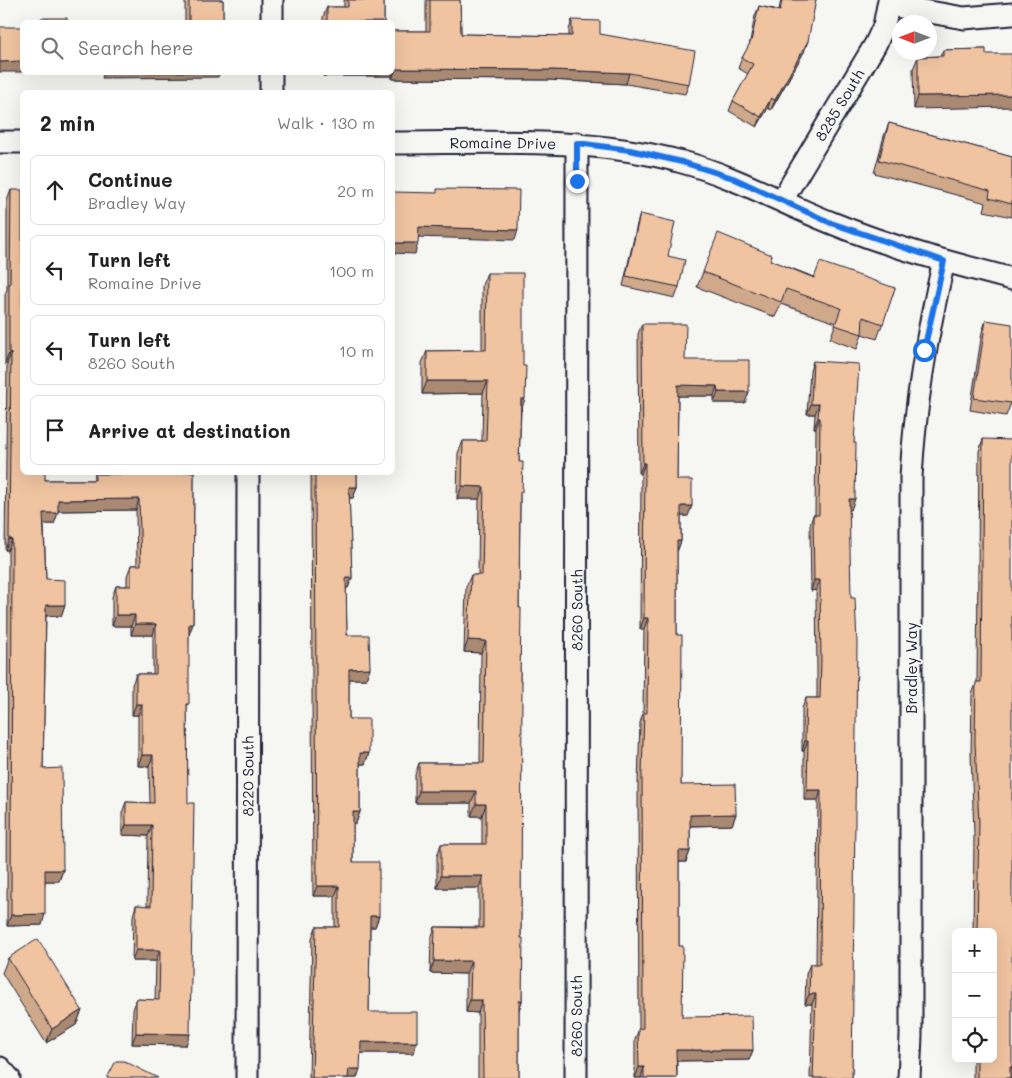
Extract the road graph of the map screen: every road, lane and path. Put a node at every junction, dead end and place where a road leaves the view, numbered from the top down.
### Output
1 (272, 0) edge
2 (889, 3) edge
3 (1012, 14) edge
4 (272, 20) edge
5 (271, 75) edge
6 (271, 90) edge
7 (0, 142) edge
8 (20, 142) edge
9 (395, 143) edge
10 (577, 143) junction
11 (782, 200) junction
12 (944, 261) junction
13 (1012, 279) edge
14 (248, 475) edge
15 (0, 1068) edge
16 (10, 1078) edge
17 (247, 1078) edge
18 (576, 1078) edge
19 (909, 1078) edge

1 - 4 street
2 - 3 street
2 - 11 street, 8285 South
5 - 6 street
7 - 8 street
9 - 10 street, Romaine Drive
10 - 11 street, Romaine Drive
10 - 18 street, 8260 South
11 - 12 street, Romaine Drive
12 - 13 street, Romaine Drive
12 - 19 street, Bradley Way
14 - 17 street, 8220 South
15 - 16 street

